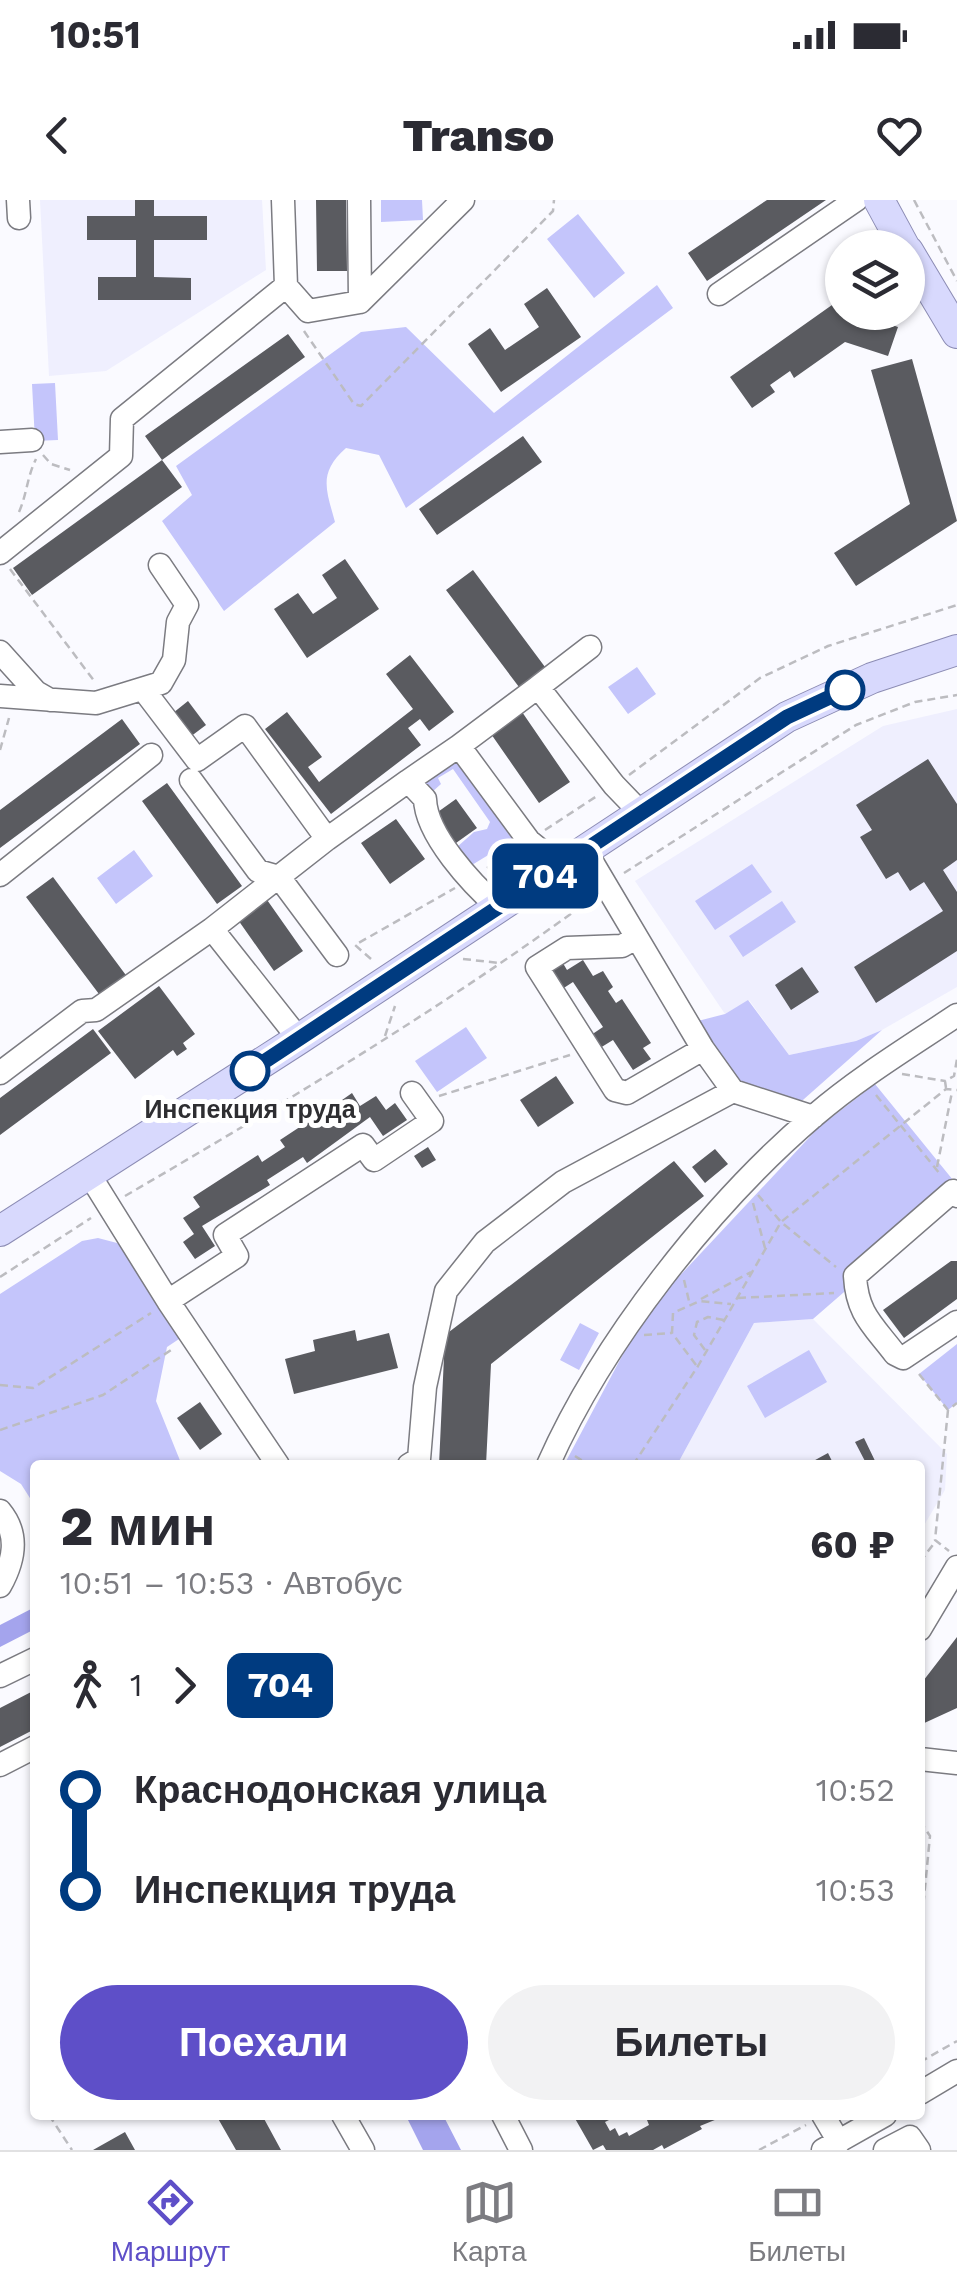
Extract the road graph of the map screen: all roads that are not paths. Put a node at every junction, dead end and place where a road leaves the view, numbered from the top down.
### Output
1 (284, 200) edge
2 (358, 200) edge
3 (464, 200) edge
4 (856, 200) edge
5 (879, 200) edge
6 (896, 230) edge
7 (925, 280) edge
8 (719, 294) dead end
9 (294, 295) junction
10 (360, 302) junction
11 (957, 333) edge
12 (32, 440) dead end
13 (0, 442) edge
14 (9, 552) edge
15 (160, 565) dead end
16 (590, 647) dead end
17 (957, 650) edge
18 (0, 652) edge
19 (538, 687) junction
20 (143, 688) junction
21 (7, 697) edge
22 (50, 700) junction
23 (459, 746) junction
24 (151, 755) dead end
25 (191, 780) dead end
26 (408, 781) junction
27 (641, 813) junction
28 (326, 840) junction
29 (572, 858) junction
30 (0, 875) edge
31 (279, 877) junction
32 (498, 908) junction
33 (212, 929) junction
34 (636, 938) junction
35 (337, 955) dead end
36 (957, 1015) edge
37 (299, 1039) junction
38 (702, 1049) junction
39 (0, 1073) edge
40 (733, 1090) junction
41 (415, 1097) road end
42 (813, 1117) junction
43 (89, 1174) junction
44 (955, 1193) edge
45 (0, 1231) edge
46 (168, 1301) junction
47 (957, 1322) edge
48 (275, 1460) edge
49 (417, 1460) edge
50 (551, 1460) edge
51 (0, 1511) edge
52 (957, 1567) edge
53 (0, 1586) edge
54 (925, 1621) edge
55 (30, 1661) edge
56 (0, 1676) edge
57 (30, 1750) edge
58 (925, 1760) edge
59 (957, 1763) edge
60 (0, 1765) edge
61 (957, 2072) edge
62 (925, 2090) edge
63 (346, 2120) edge
64 (506, 2120) edge
65 (824, 2120) edge
66 (875, 2121) edge
67 (831, 2146) edge
68 (362, 2150) edge
69 (521, 2150) edge
70 (882, 2150) edge
71 (919, 2150) edge

1 - 9 street
2 - 10 street
3 - 10 street
4 - 8 street
5 - 6 main road
7 - 11 main road
9 - 10 street
9 - 14 street
12 - 13 street
15 - 20 street
16 - 19 street
17 - 27 main road
18 - 22 street
19 - 23 street
19 - 27 street
20 - 22 street
20 - 28 street
21 - 22 street
23 - 26 street
23 - 29 street
24 - 30 street
25 - 31 street
26 - 28 street
26 - 32 street
27 - 29 main road
28 - 31 street
29 - 32 main road
29 - 34 street
31 - 33 street
31 - 35 street
32 - 37 main road
33 - 37 street
33 - 39 street
34 - 38 street
34 - 38 street
36 - 42 street
37 - 43 main road
38 - 40 street
40 - 42 street
40 - 49 street
41 - 46 street
42 - 50 street
43 - 45 main road
43 - 46 street
44 - 47 street
46 - 48 street
51 - 53 street
52 - 54 street
55 - 56 street
57 - 60 street
58 - 59 street
61 - 62 street
63 - 68 street
64 - 69 street
65 - 67 street
66 - 67 street
66 - 70 street
70 - 71 street

